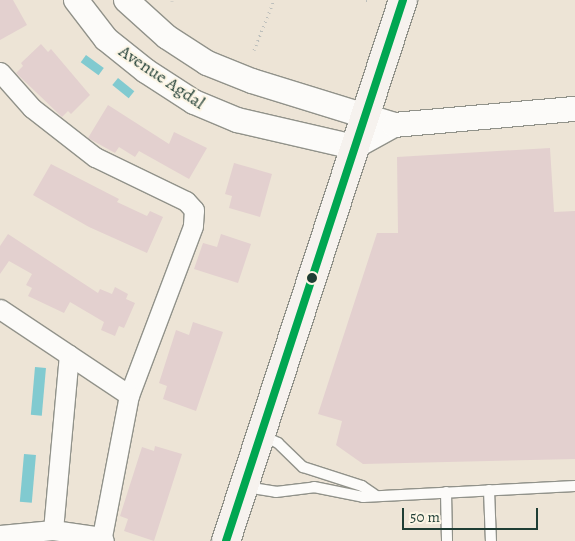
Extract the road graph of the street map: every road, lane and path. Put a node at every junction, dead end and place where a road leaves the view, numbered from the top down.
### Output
1 (76, 0) edge
2 (126, 0) edge
3 (274, 0) edge
4 (403, 0) edge
5 (254, 50) dead end
6 (0, 72) edge
7 (575, 109) edge
8 (366, 114) junction
9 (394, 125) junction
10 (354, 147) junction
11 (0, 309) edge
12 (69, 355) junction
13 (128, 395) junction
14 (260, 435) junction
15 (318, 472) junction
16 (349, 481) junction
17 (245, 486) junction
18 (575, 486) edge
19 (314, 487) junction
20 (489, 490) junction
21 (446, 492) junction
22 (346, 494) junction
23 (375, 495) junction
24 (53, 530) junction
25 (0, 535) edge
26 (103, 539) edge
27 (226, 541) edge
28 (447, 541) edge
29 (491, 541) edge

1 - 10 street, Avenue Agdal
2 - 8 street, Avenue Agdal
3 - 5 path
4 - 8 main road
6 - 13 street
7 - 9 street
8 - 9 street, Avenue Agdal
8 - 10 main road
9 - 10 street
10 - 14 main road
11 - 12 street
12 - 13 street
12 - 24 street
13 - 26 street
14 - 15 lane
14 - 17 main road
15 - 16 lane
15 - 19 lane
16 - 22 lane
16 - 23 lane
17 - 19 lane
17 - 27 main road
18 - 20 lane
19 - 22 lane
20 - 21 lane
20 - 29 lane
21 - 23 lane
21 - 28 lane
22 - 23 lane
24 - 25 street
24 - 26 street

